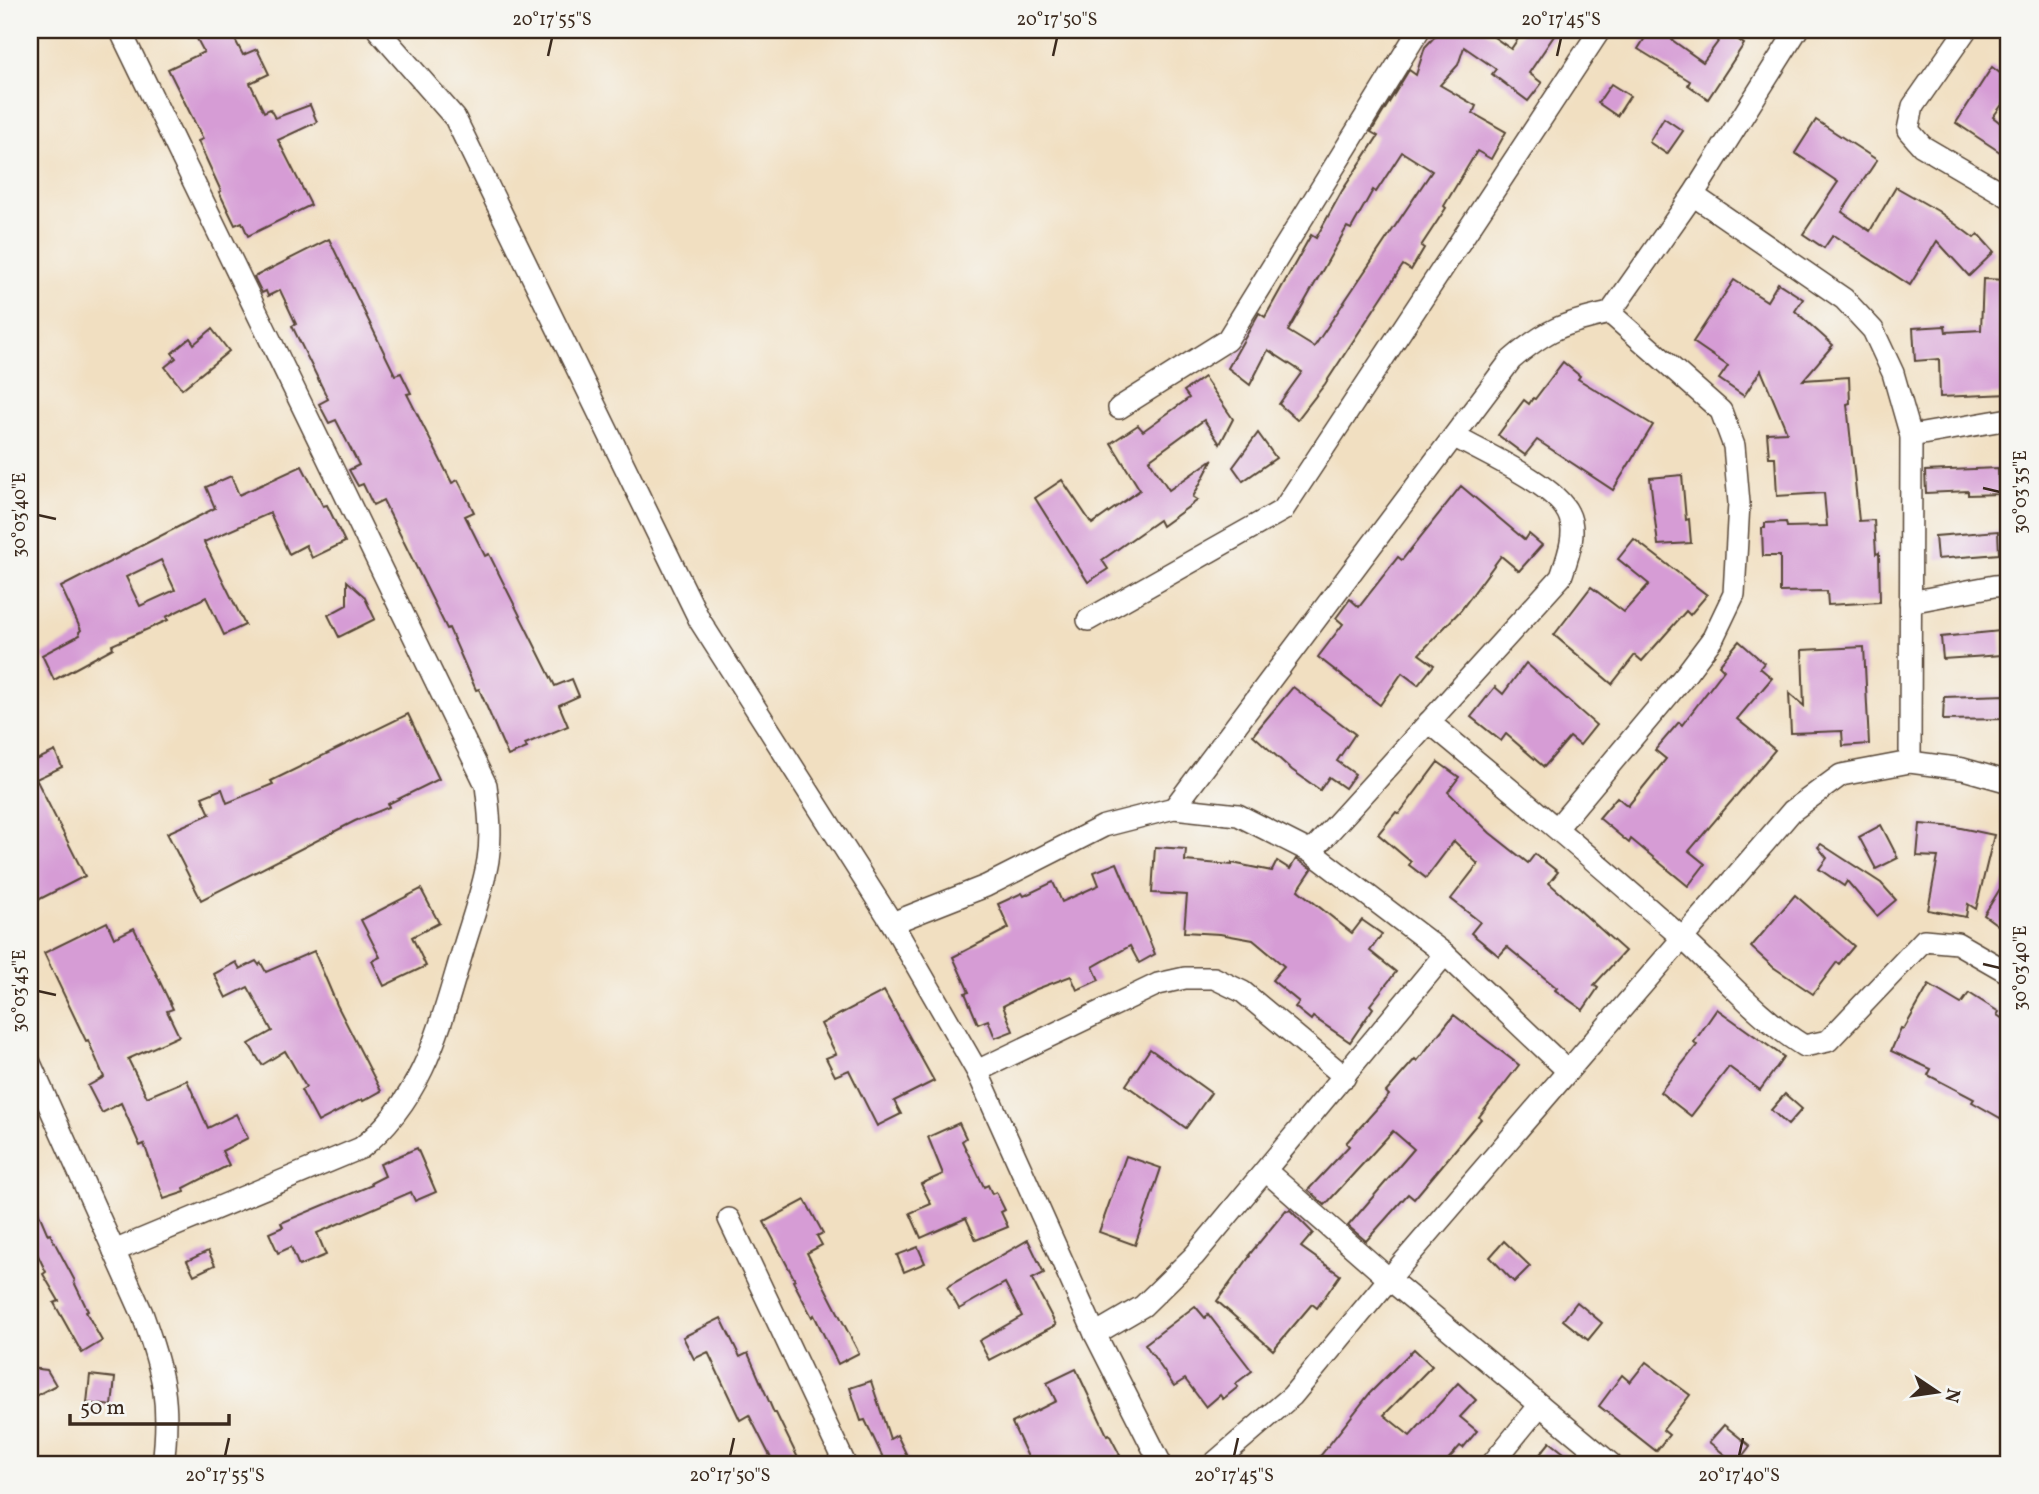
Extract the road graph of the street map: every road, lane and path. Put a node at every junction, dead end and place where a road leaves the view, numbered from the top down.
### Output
1 (120, 30) edge
2 (378, 30) edge
3 (1419, 30) edge
4 (1600, 30) edge
5 (1797, 30) edge
6 (1966, 30) edge
7 (1693, 195) junction
8 (2009, 197) edge
9 (1610, 313) junction
10 (1119, 408) dead end
11 (2009, 419) edge
12 (1912, 436) junction
13 (1455, 437) junction
14 (2009, 585) edge
15 (1910, 602) junction
16 (1088, 620) dead end
17 (1429, 722) junction
18 (1910, 762) junction
19 (2009, 782) edge
20 (1174, 808) junction
21 (1556, 828) junction
22 (1311, 852) junction
23 (892, 923) junction
24 (1683, 939) junction
25 (1445, 954) junction
26 (2009, 973) edge
27 (30, 1063) edge
28 (977, 1071) junction
29 (1568, 1071) junction
30 (1345, 1077) junction
31 (1266, 1171) junction
32 (729, 1219) dead end
33 (114, 1251) junction
34 (1389, 1279) junction
35 (1095, 1334) junction
36 (1540, 1405) junction
37 (163, 1464) edge
38 (845, 1464) edge
39 (1161, 1464) edge
40 (1213, 1464) edge
41 (1492, 1464) edge
42 (1611, 1464) edge

1 - 33 street
2 - 23 street
3 - 10 street
4 - 16 street
5 - 7 street
6 - 8 street
7 - 9 street
7 - 12 street
9 - 13 street
9 - 21 street
11 - 12 street
12 - 15 street
13 - 17 street
13 - 20 street
14 - 15 street
15 - 18 street
17 - 21 street
17 - 22 street
18 - 19 street
18 - 24 street
20 - 22 street
20 - 23 street
21 - 24 street
22 - 25 street
23 - 28 street
24 - 26 street
24 - 29 street
25 - 29 street
25 - 30 street
27 - 33 street
28 - 30 street
28 - 35 street
29 - 34 street
30 - 31 street
31 - 34 street
31 - 35 street
32 - 38 street
33 - 37 street
34 - 36 street
34 - 40 street
35 - 39 street
36 - 41 street
36 - 42 street

